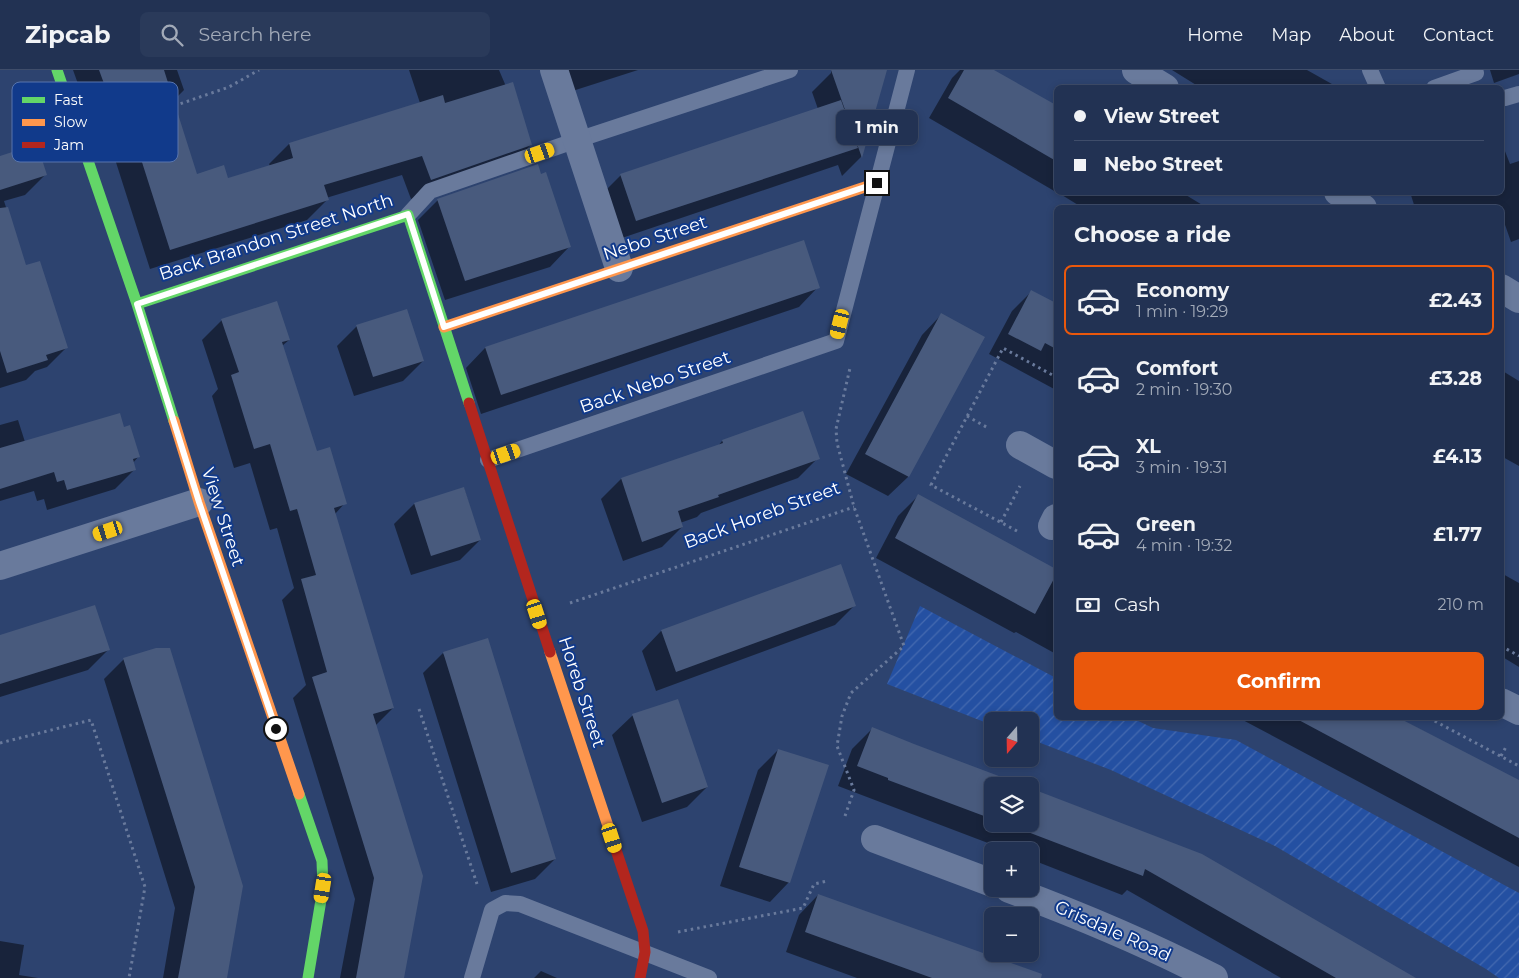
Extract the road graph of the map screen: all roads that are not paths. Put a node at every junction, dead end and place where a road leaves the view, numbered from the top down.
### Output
1 (57, 70) edge
2 (554, 70) edge
3 (790, 70) edge
4 (907, 70) edge
5 (1136, 70) edge
6 (1370, 70) edge
7 (1475, 70) edge
8 (61, 82) edge
9 (1159, 85) edge
10 (1377, 85) edge
11 (1442, 85) edge
12 (577, 140) junction
13 (88, 162) edge
14 (877, 183) junction
15 (408, 214) junction
16 (619, 268) junction
17 (1504, 290) edge
18 (1519, 298) edge
19 (137, 304) junction
20 (444, 327) junction
21 (1020, 445) dead end
22 (488, 460) junction
23 (1054, 464) edge
24 (199, 502) junction
25 (0, 566) edge
26 (1504, 704) edge
27 (1519, 711) edge
28 (875, 839) dead end
29 (984, 879) edge
30 (1032, 897) edge
31 (645, 945) junction
32 (308, 978) edge
33 (472, 978) edge
34 (640, 978) edge
35 (709, 978) edge
36 (1214, 978) edge

1 - 8 street, View Street
2 - 12 street
3 - 12 lane, Back Brandon Street North
4 - 14 lane
5 - 9 street
6 - 10 lane
7 - 11 lane
12 - 15 lane, Back Brandon Street North
12 - 16 street
13 - 19 street, View Street
14 - 16 street, Nebo Street
14 - 22 lane, Back Nebo Street
15 - 19 street, Back Brandon Street North
15 - 20 street, Horeb Street
16 - 20 street, Nebo Street
17 - 18 street
19 - 24 street, View Street
20 - 22 street, Horeb Street
21 - 23 street
22 - 31 street, Horeb Street
24 - 25 street
24 - 32 street, View Street
26 - 27 street
28 - 29 street
30 - 36 street, Grisdale Road
31 - 33 lane
31 - 34 street
31 - 35 lane

